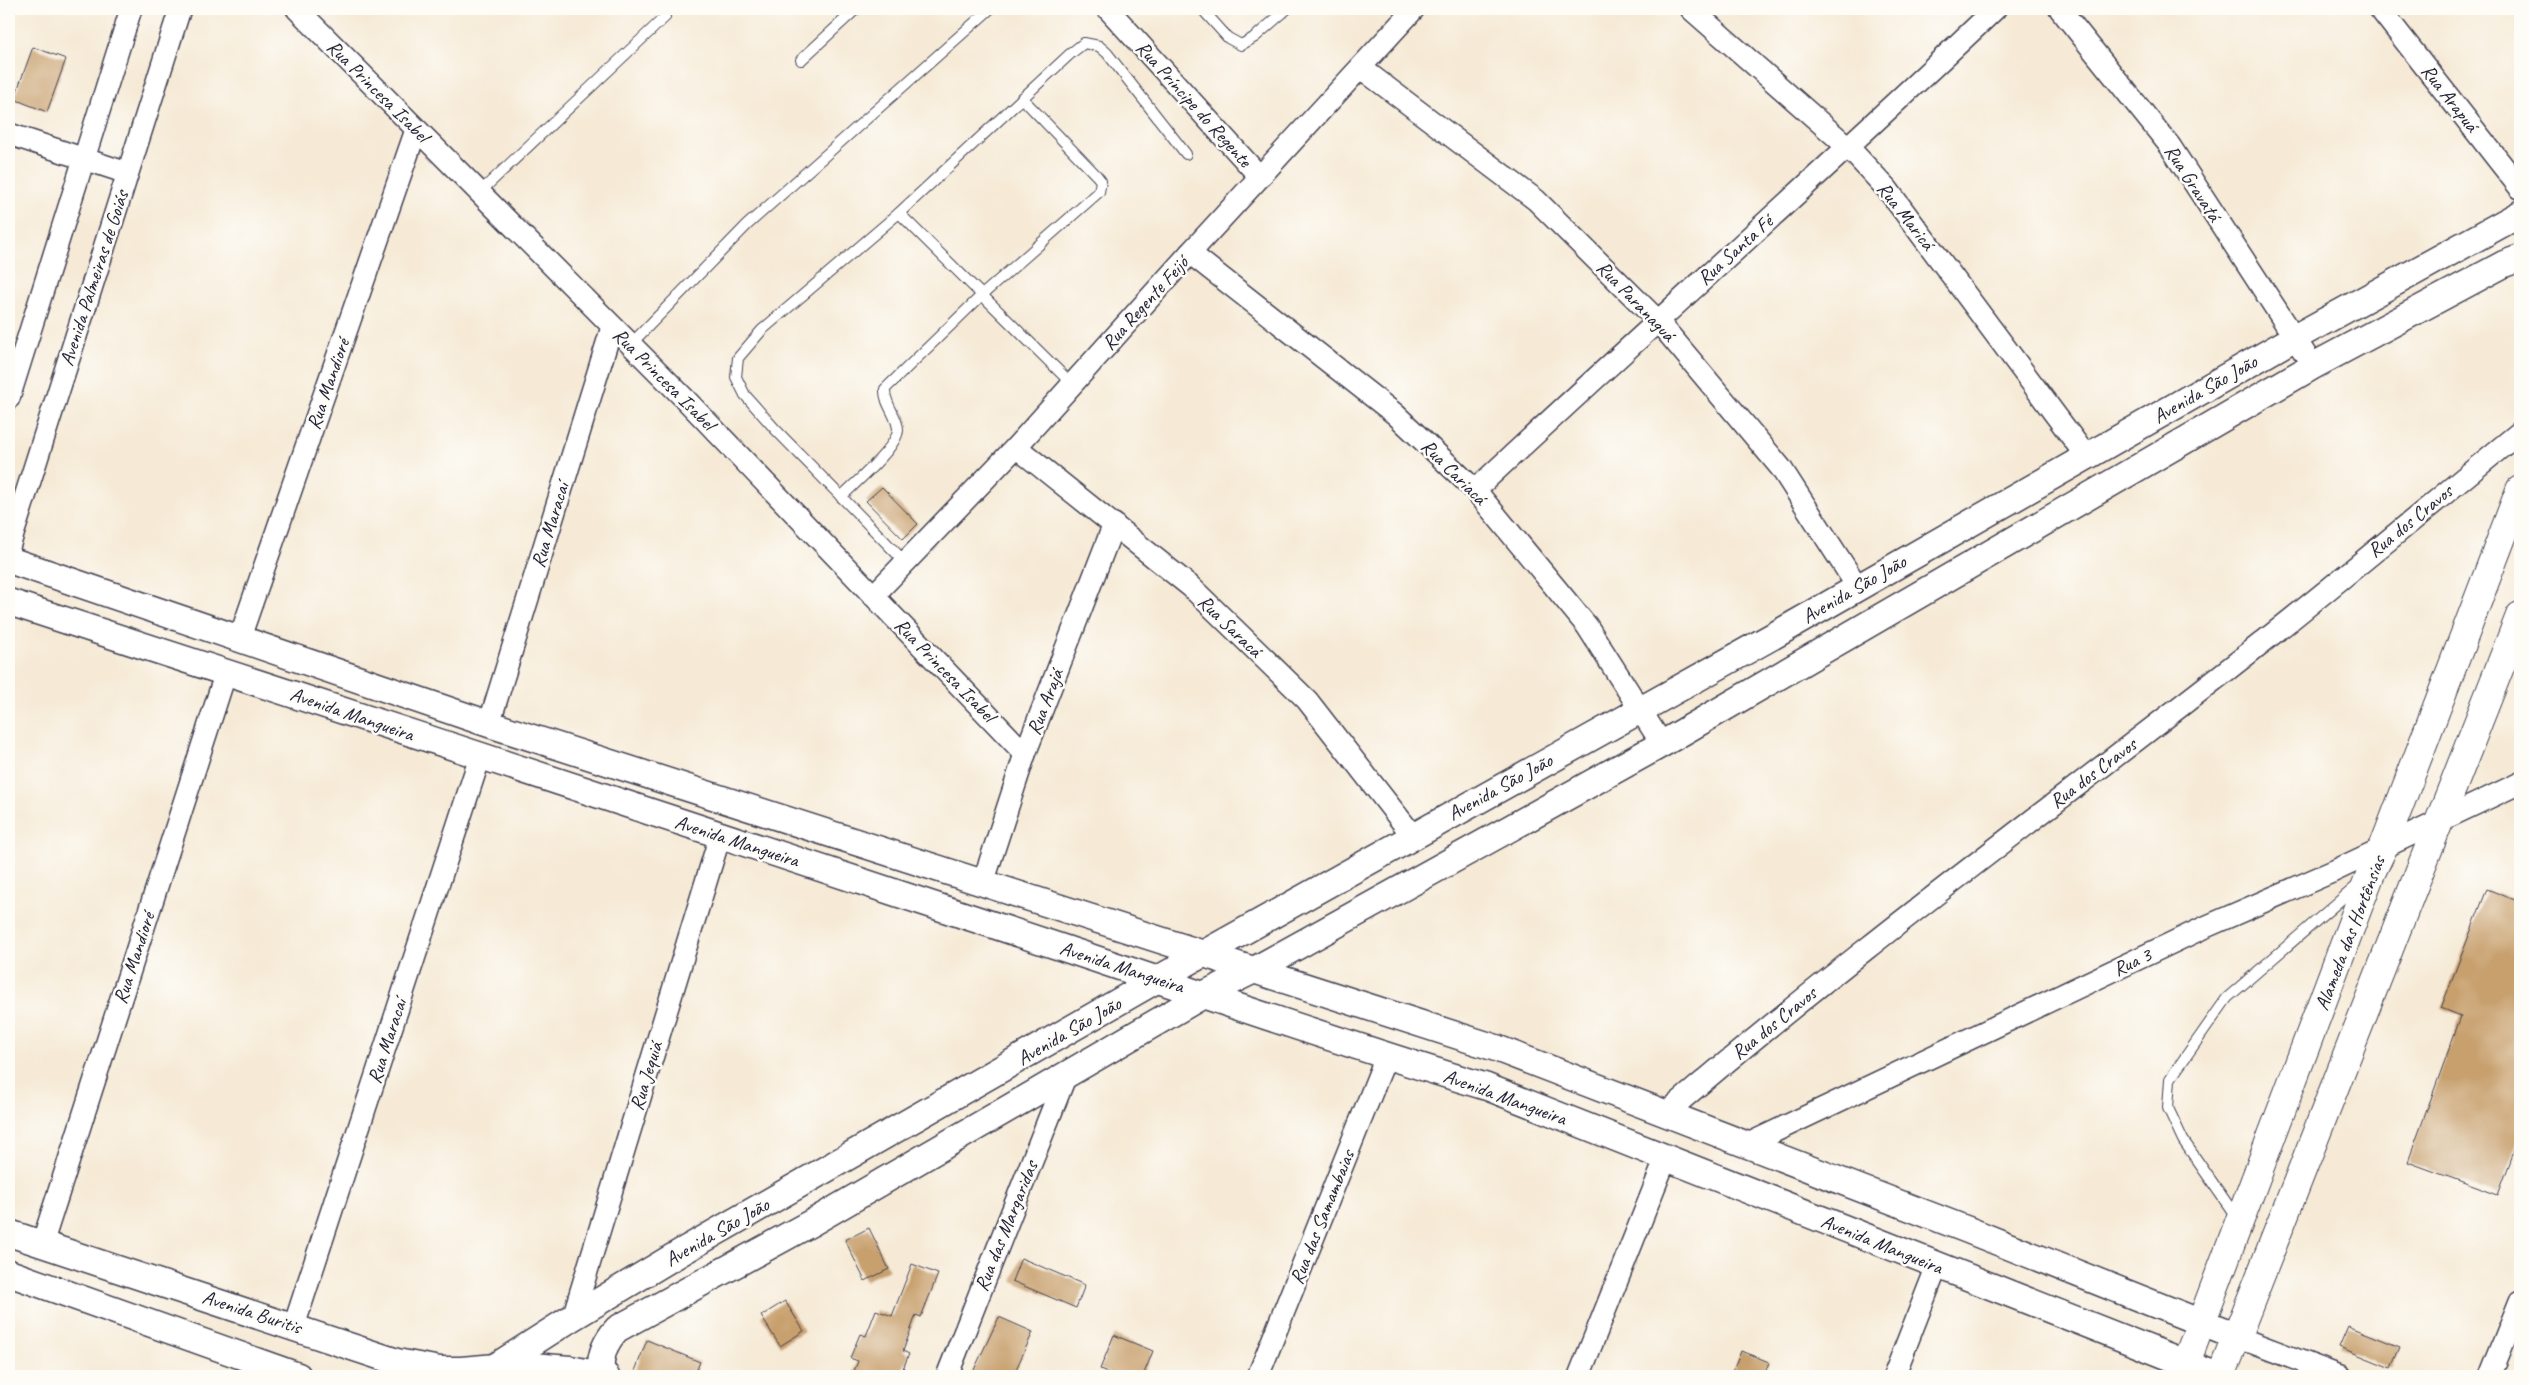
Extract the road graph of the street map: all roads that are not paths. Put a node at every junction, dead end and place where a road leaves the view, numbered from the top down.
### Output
1 (130, 9) edge
2 (180, 9) edge
3 (297, 9) edge
4 (856, 9) edge
5 (990, 9) edge
6 (1108, 9) edge
7 (1202, 9) edge
8 (1287, 9) edge
9 (1414, 9) edge
10 (1691, 9) edge
11 (1995, 9) edge
12 (2060, 9) edge
13 (2380, 9) edge
14 (665, 17) dead end
15 (801, 60) dead end
16 (1361, 68) junction
17 (1022, 98) junction
18 (416, 130) junction
19 (9, 134) edge
20 (1849, 148) junction
21 (1186, 154) dead end
22 (84, 159) junction
23 (127, 173) junction
24 (1260, 177) junction
25 (2520, 188) edge
26 (479, 193) junction
27 (899, 213) junction
28 (2520, 214) edge
29 (1190, 253) junction
30 (2520, 258) edge
31 (982, 295) junction
32 (1657, 320) junction
33 (612, 327) junction
34 (2294, 338) junction
35 (630, 345) junction
36 (2313, 366) junction
37 (1072, 384) junction
38 (9, 398) edge
39 (2520, 432) edge
40 (1016, 447) junction
41 (2086, 456) junction
42 (1475, 490) junction
43 (2520, 490) edge
44 (841, 497) junction
45 (1114, 524) junction
46 (9, 548) edge
47 (9, 560) edge
48 (906, 563) junction
49 (1857, 586) junction
50 (874, 595) junction
51 (9, 602) edge
52 (2520, 616) edge
53 (240, 638) junction
54 (226, 672) junction
55 (1640, 709) junction
56 (489, 724) junction
57 (1662, 744) junction
58 (1025, 754) junction
59 (480, 757) junction
60 (2520, 783) edge
61 (2439, 821) junction
62 (720, 836) junction
63 (1413, 836) junction
64 (2383, 848) junction
65 (2371, 873) junction
66 (983, 883) junction
67 (1204, 953) junction
68 (1256, 969) junction
69 (1158, 979) junction
70 (1205, 994) junction
71 (1386, 1057) junction
72 (1066, 1075) junction
73 (1665, 1114) junction
74 (1746, 1145) junction
75 (1666, 1158) junction
76 (2239, 1221) junction
77 (9, 1232) edge
78 (42, 1244) junction
79 (1937, 1266) junction
80 (9, 1273) edge
81 (2520, 1301) edge
82 (573, 1317) junction
83 (2201, 1322) junction
84 (294, 1326) junction
85 (2237, 1337) junction
86 (2183, 1370) edge
87 (494, 1371) edge
88 (298, 1376) edge
89 (602, 1376) edge
90 (947, 1376) edge
91 (1258, 1376) edge
92 (1579, 1376) edge
93 (1894, 1376) edge
94 (2220, 1376) edge
95 (2340, 1376) edge
96 (2490, 1376) edge

1 - 22 street
2 - 23 street, Avenida Palmeiras de Goiás
3 - 18 street, Rua Princesa Isabel
4 - 15 lane
5 - 35 lane
6 - 24 street, Rua Príncipe do Regente
7 - 8 lane
9 - 16 street, Rua Regente Feijó
10 - 20 street, Rua Maricá
11 - 20 street, Rua Santa Fé
12 - 34 street, Rua Gravatá
13 - 25 street, Rua Arapuá
14 - 26 lane
16 - 24 street, Rua Regente Feijó
16 - 32 street, Rua Paranaguá
17 - 21 lane
17 - 27 lane
17 - 31 lane
18 - 26 street, Rua Princesa Isabel
18 - 53 street, Rua Mandioré
19 - 22 street
20 - 32 street, Rua Santa Fé
20 - 41 street, Rua Maricá
22 - 23 street
22 - 38 street
23 - 46 street, Avenida Palmeiras de Goiás
24 - 29 street, Rua Regente Feijó
26 - 33 street, Rua Princesa Isabel
27 - 31 lane
27 - 44 lane
28 - 34 street, Avenida São João
29 - 37 street, Rua Regente Feijó
29 - 42 street, Rua Cariacá
30 - 36 street, Avenida São João
31 - 37 lane
31 - 44 lane
32 - 42 street, Rua Santa Fé
32 - 49 street, Rua Paranaguá
33 - 35 street, Rua Princesa Isabel
33 - 56 street, Rua Maracaí
34 - 36 street, Rua Gravatá
34 - 41 street, Avenida São João
35 - 50 street, Rua Princesa Isabel
36 - 57 street, Avenida São João
37 - 40 street, Rua Regente Feijó
39 - 73 street, Rua dos Cravos
40 - 45 street, Rua Saracá
40 - 48 street, Rua Regente Feijó
41 - 49 street, Avenida São João
42 - 55 street, Rua Cariacá
43 - 64 main road, Alameda das Hortênsias
44 - 48 lane
45 - 58 street, Rua Arajá
45 - 63 street, Rua Saracá
47 - 53 street, Avenida Mangueira
48 - 50 street, Rua Regente Feijó
49 - 55 street, Avenida São João
50 - 58 street, Rua Princesa Isabel
51 - 54 street, Avenida Mangueira
52 - 61 main road, Alameda das Hortênsias
53 - 56 street, Avenida Mangueira
54 - 59 street, Avenida Mangueira
54 - 78 street, Rua Mandioré
55 - 57 street, Rua Cariacá
55 - 63 street, Avenida São João
56 - 66 street, Avenida Mangueira
57 - 68 street, Avenida São João
58 - 66 street, Rua Arajá
59 - 62 street, Avenida Mangueira
59 - 84 street, Rua Maracaí
60 - 61 street, Rua 3
61 - 64 street, Rua 3
61 - 85 main road, Alameda das Hortênsias
62 - 69 street, Avenida Mangueira
62 - 82 street, Rua Jequiá
63 - 67 street, Avenida São João
64 - 65 main road, Alameda das Hortênsias
64 - 74 street, Rua 3
65 - 76 main road, Alameda das Hortênsias
65 - 76 lane
66 - 67 street, Avenida Mangueira
67 - 68 street, Avenida Mangueira
67 - 69 street, Avenida São João
68 - 70 street, Avenida São João
68 - 73 street, Avenida Mangueira
69 - 70 street, Avenida Mangueira
69 - 82 street, Avenida São João
70 - 71 street, Avenida Mangueira
70 - 72 street, Avenida São João
71 - 75 street, Avenida Mangueira
71 - 91 street, Rua das Samambaias
72 - 89 street, Avenida São João
72 - 90 street, Rua das Margaridas
73 - 74 street, Avenida Mangueira
74 - 83 street, Avenida Mangueira
75 - 79 street, Avenida Mangueira
75 - 92 street
76 - 83 main road, Alameda das Hortênsias
77 - 78 street, Avenida Buritis
78 - 84 street, Avenida Buritis
79 - 86 street, Avenida Mangueira
79 - 93 street
80 - 88 street
81 - 96 street
82 - 87 street, Avenida São João
83 - 85 street, Avenida Mangueira
83 - 86 main road, Alameda das Hortênsias
84 - 87 street, Avenida Buritis
85 - 94 main road, Alameda das Hortênsias
85 - 95 street
86 - 94 street, Avenida Mangueira
87 - 89 street, Avenida Buritis

